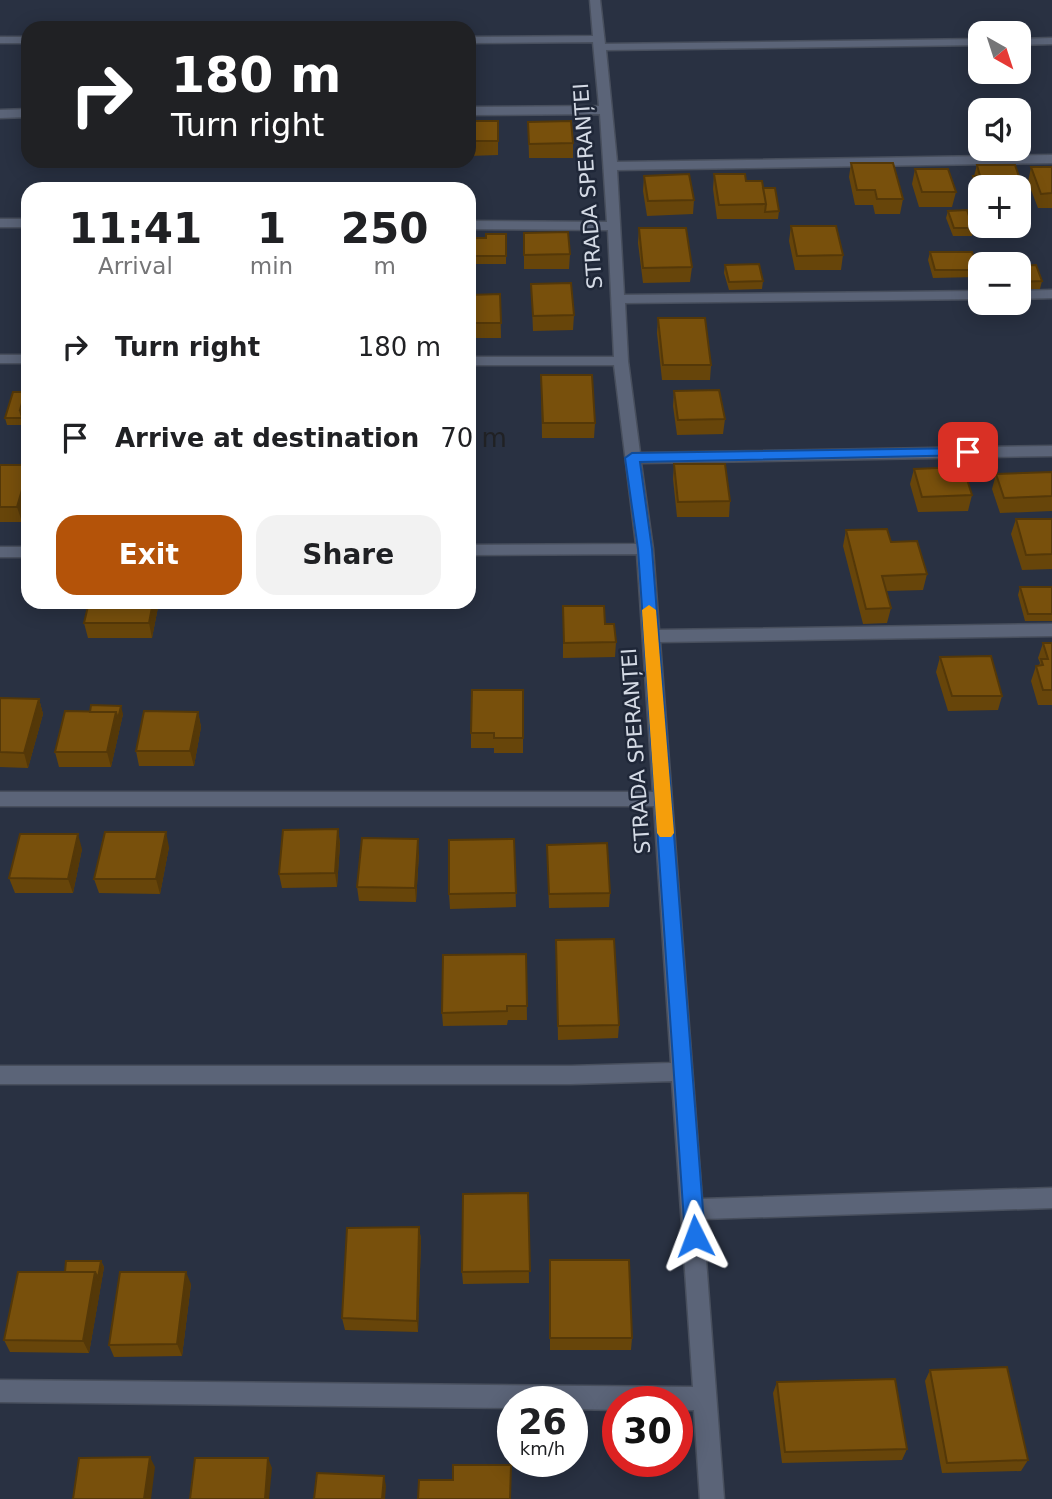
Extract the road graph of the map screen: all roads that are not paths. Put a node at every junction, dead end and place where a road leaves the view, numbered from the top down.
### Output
1 (595, 0) edge
2 (0, 40) edge
3 (21, 40) edge
4 (476, 40) edge
5 (1052, 41) edge
6 (968, 42) edge
7 (1031, 42) edge
8 (601, 43) junction
9 (606, 110) junction
10 (476, 111) edge
11 (21, 113) edge
12 (0, 114) edge
13 (1052, 159) edge
14 (611, 166) junction
15 (0, 223) edge
16 (21, 223) edge
17 (476, 226) edge
18 (614, 226) junction
19 (968, 295) edge
20 (1031, 295) edge
21 (1052, 295) edge
22 (617, 299) junction
23 (0, 359) edge
24 (21, 359) edge
25 (476, 361) edge
26 (621, 361) junction
27 (1052, 451) edge
28 (632, 458) junction
29 (645, 549) junction
30 (476, 550) edge
31 (0, 552) edge
32 (21, 552) edge
33 (1052, 630) edge
34 (651, 636) junction
35 (0, 799) edge
36 (663, 799) junction
37 (683, 1072) junction
38 (0, 1075) edge
39 (1052, 1198) edge
40 (694, 1209) junction
41 (0, 1391) edge
42 (704, 1399) junction
43 (712, 1499) edge

1 - 8 street, STRADA SPERANȚEI
2 - 3 street
4 - 8 street
5 - 7 street
6 - 8 street
8 - 9 street, STRADA SPERANȚEI
9 - 10 street
9 - 14 street, STRADA SPERANȚEI
11 - 12 street
13 - 14 street
14 - 18 street, STRADA SPERANȚEI
15 - 16 street
17 - 18 street
18 - 22 street, STRADA SPERANȚEI
19 - 22 street
20 - 21 street
22 - 26 street, STRADA SPERANȚEI
23 - 24 street
25 - 26 street
26 - 28 street, STRADA SPERANȚEI
27 - 28 street
28 - 29 street, STRADA SPERANȚEI
29 - 30 street
29 - 34 street, STRADA SPERANȚEI
31 - 32 street
33 - 34 street
34 - 36 street, STRADA SPERANȚEI
35 - 36 street
36 - 37 street, STRADA SPERANȚEI
37 - 38 street
37 - 40 street, STRADA SPERANȚEI
39 - 40 street
40 - 42 street, STRADA SPERANȚEI
41 - 42 street
42 - 43 street, STRADA SPERANȚEI

